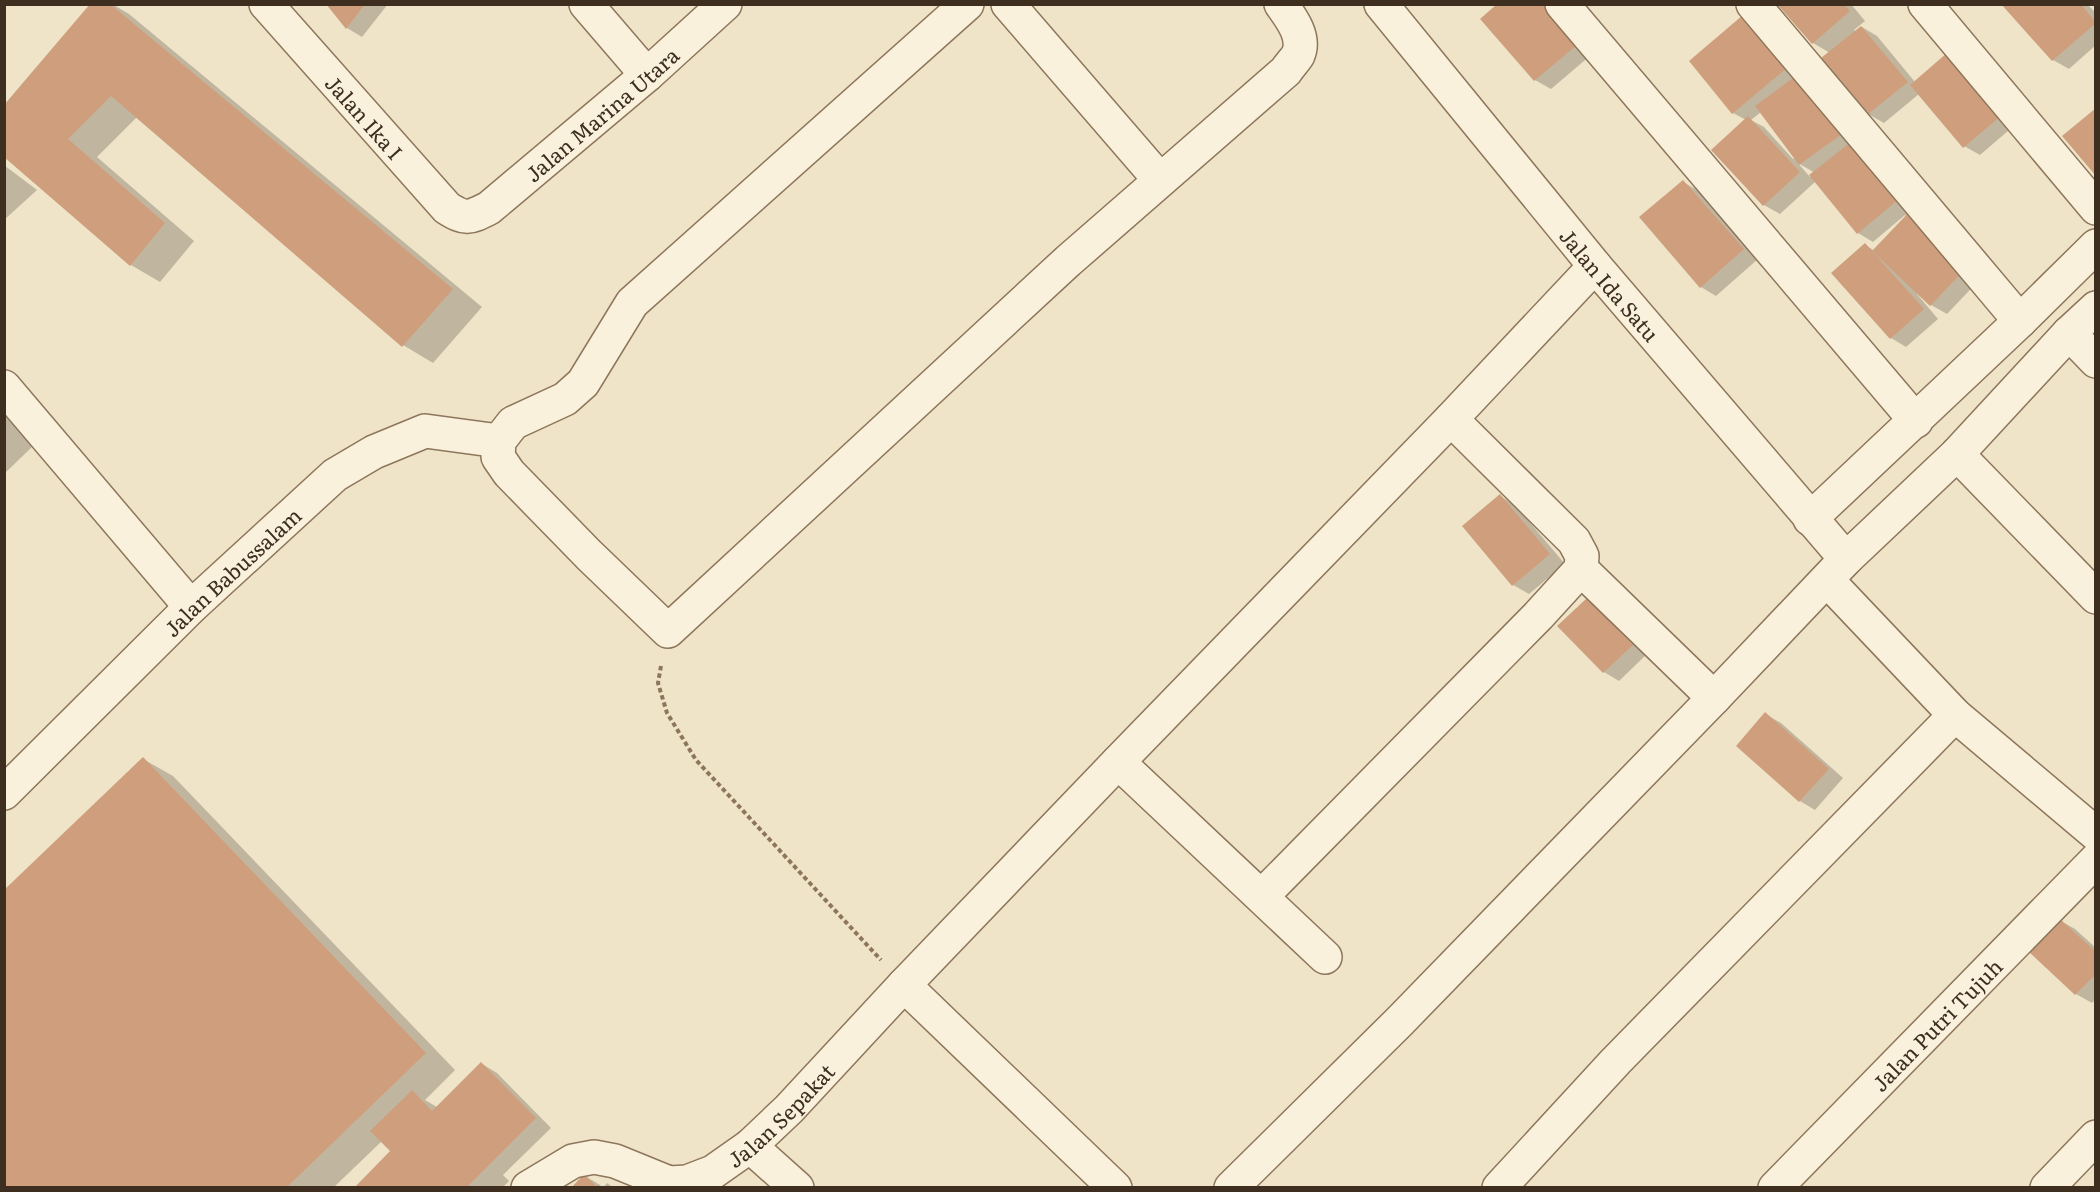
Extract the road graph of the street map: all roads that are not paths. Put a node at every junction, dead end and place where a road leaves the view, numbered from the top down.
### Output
1 (266, 4) edge
2 (586, 4) edge
3 (725, 4) edge
4 (967, 4) edge
5 (1008, 4) edge
6 (1281, 4) edge
7 (1381, 4) edge
8 (1562, 4) edge
9 (1753, 4) edge
10 (1925, 4) edge
11 (647, 75) junction
12 (1160, 180) junction
13 (2096, 208) edge
14 (472, 217) joint
15 (2096, 246) edge
16 (1595, 266) junction
17 (2096, 308) edge
18 (2020, 321) junction
19 (2069, 333) junction
20 (2096, 361) edge
21 (4, 387) edge
22 (1452, 419) junction
23 (1916, 421) junction
24 (499, 441) junction
25 (1957, 454) junction
26 (1810, 519) junction
27 (1581, 569) junction
28 (1836, 569) junction
29 (2096, 597) edge
30 (191, 607) junction
31 (1714, 698) junction
32 (1955, 715) junction
33 (1118, 762) junction
34 (4, 793) edge
35 (2096, 834) edge
36 (2096, 860) edge
37 (1262, 896) junction
38 (1325, 957) dead end
39 (904, 985) junction
40 (2096, 1137) edge
41 (750, 1146) junction
42 (528, 1188) edge
43 (797, 1188) edge
44 (1115, 1188) edge
45 (1232, 1188) edge
46 (1499, 1188) edge
47 (1775, 1188) edge
48 (2047, 1188) edge

1 - 14 street, Jalan Ika I
2 - 11 street
3 - 11 street, Jalan Marina Utara
4 - 24 street
5 - 12 street
6 - 12 street
7 - 16 street, Jalan Ida Satu
8 - 23 street
9 - 18 street
10 - 13 street
11 - 14 street, Jalan Marina Utara
12 - 24 street
15 - 18 street
16 - 22 street, Jalan Sepakat
16 - 26 street, Jalan Ida Satu
17 - 19 street
18 - 23 street
19 - 20 street
19 - 25 street
21 - 30 street
22 - 27 street
22 - 33 street, Jalan Sepakat
23 - 26 street
24 - 30 street, Jalan Babussalam
25 - 28 street
25 - 29 street
26 - 28 street, Jalan Ida Satu
27 - 31 street
27 - 37 street
28 - 31 street
28 - 32 street, Jalan Ida Satu
30 - 34 street, Jalan Babussalam
31 - 45 street
32 - 35 street, Jalan Ida Satu
32 - 46 street
33 - 37 street
33 - 39 street, Jalan Sepakat
36 - 47 street, Jalan Putri Tujuh
37 - 38 street
39 - 41 street, Jalan Sepakat
39 - 44 street
40 - 48 street
41 - 42 street, Jalan Sepakat
41 - 43 street

